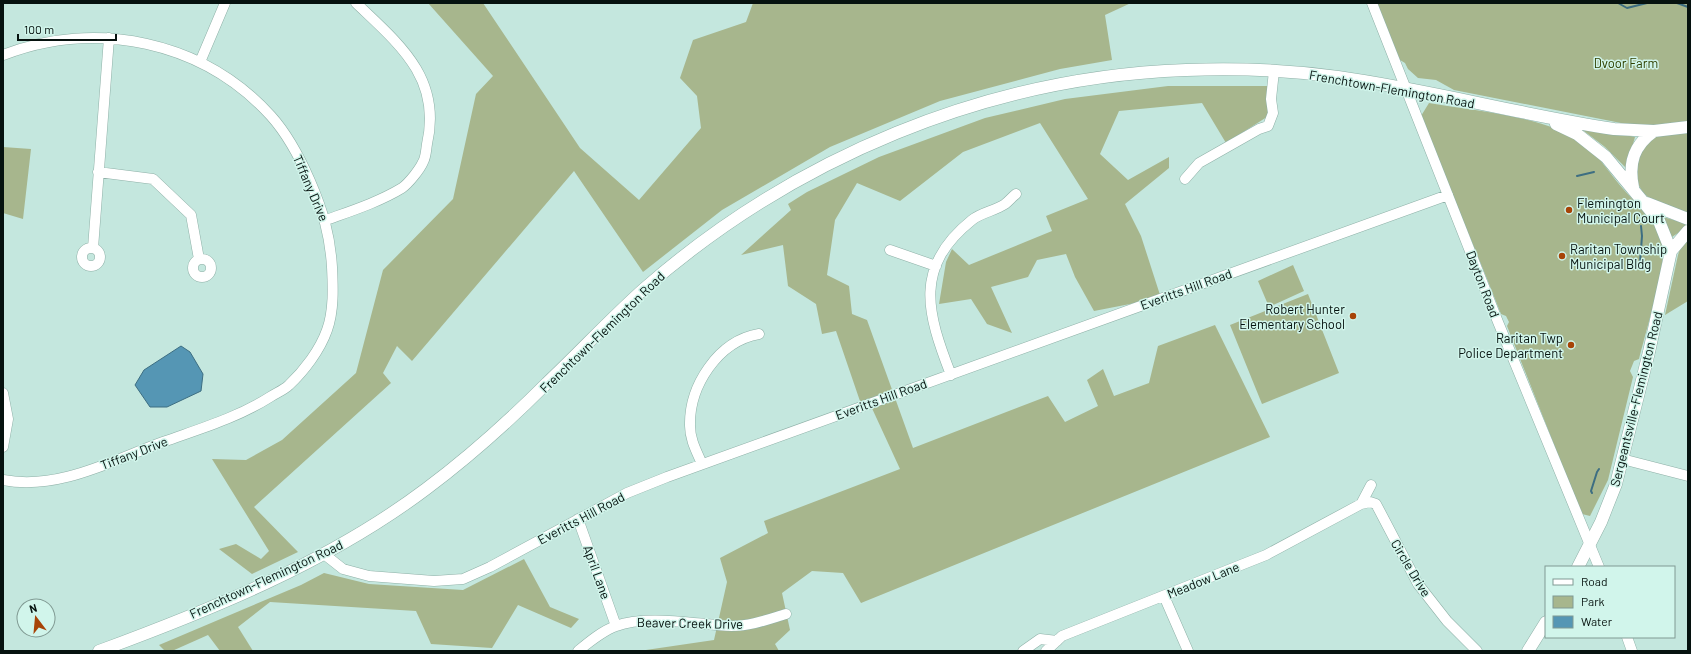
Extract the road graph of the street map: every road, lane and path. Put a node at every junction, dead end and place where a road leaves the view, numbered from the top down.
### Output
1 (224, 3) edge
2 (356, 3) edge
3 (1372, 3) edge
4 (109, 38) junction
5 (3, 55) edge
6 (200, 62) junction
7 (1274, 71) junction
8 (1406, 89) junction
9 (1535, 115) junction
10 (1688, 127) edge
11 (1654, 131) junction
12 (98, 172) junction
13 (1185, 179) dead end
14 (1633, 187) junction
15 (1016, 194) dead end
16 (1448, 195) junction
17 (1646, 203) junction
18 (1688, 219) edge
19 (326, 220) junction
20 (1688, 231) edge
21 (92, 248) dead end
22 (890, 250) dead end
23 (1671, 251) junction
24 (199, 260) dead end
25 (936, 266) junction
26 (758, 334) dead end
27 (951, 375) junction
28 (3, 393) edge
29 (3, 447) edge
30 (1622, 459) junction
31 (702, 464) junction
32 (1688, 476) edge
33 (3, 480) edge
34 (1371, 485) dead end
35 (1361, 504) junction
36 (578, 519) junction
37 (1590, 544) junction
38 (324, 554) junction
39 (1579, 566) edge
40 (1599, 566) edge
41 (1164, 596) junction
42 (786, 614) dead end
43 (1545, 624) edge
44 (616, 626) junction
45 (1626, 638) edge
46 (1057, 641) junction
47 (99, 651) edge
48 (578, 651) edge
49 (1024, 651) edge
50 (1046, 651) edge
51 (1188, 651) edge
52 (1477, 651) edge
53 (1528, 651) edge
54 (1632, 651) edge

1 - 6 street
2 - 19 street
3 - 8 street, Dayton Road
4 - 5 street, Tiffany Drive
4 - 6 street, Tiffany Drive
4 - 12 street
6 - 19 street, Tiffany Drive
7 - 8 main road, Frenchtown-Flemington Road
7 - 13 street
7 - 38 main road, Frenchtown-Flemington Road
8 - 9 main road, Frenchtown-Flemington Road
8 - 16 street, Dayton Road
9 - 11 main road, Frenchtown-Flemington Road
9 - 14 main road, Frenchtown-Flemington Road
10 - 11 main road, Frenchtown-Flemington Road
11 - 14 main road
12 - 21 street
12 - 24 street
14 - 17 main road, Frenchtown-Flemington Road
15 - 25 street
16 - 27 street, Everitts Hill Road
16 - 37 street, Dayton Road
17 - 18 main road
17 - 23 main road
19 - 33 street, Tiffany Drive
20 - 23 main road, Sergeantsville-Flemington Road
22 - 25 street
23 - 30 main road, Sergeantsville-Flemington Road
25 - 27 street
26 - 31 street
27 - 31 street, Everitts Hill Road
28 - 29 street
30 - 32 street
30 - 37 main road, Sergeantsville-Flemington Road
31 - 36 street, Everitts Hill Road
34 - 35 street
35 - 41 street, Meadow Lane
35 - 52 street, Circle Drive
36 - 38 street, Everitts Hill Road
36 - 44 street, April Lane
37 - 39 main road, Sergeantsville-Flemington Road
37 - 40 street, Dayton Road
38 - 47 main road, Frenchtown-Flemington Road
41 - 46 street, Meadow Lane
41 - 51 street
42 - 44 street, Beaver Creek Drive
43 - 53 main road
44 - 48 street, Beaver Creek Drive
45 - 54 street
46 - 49 street
46 - 50 street, Meadow Lane

